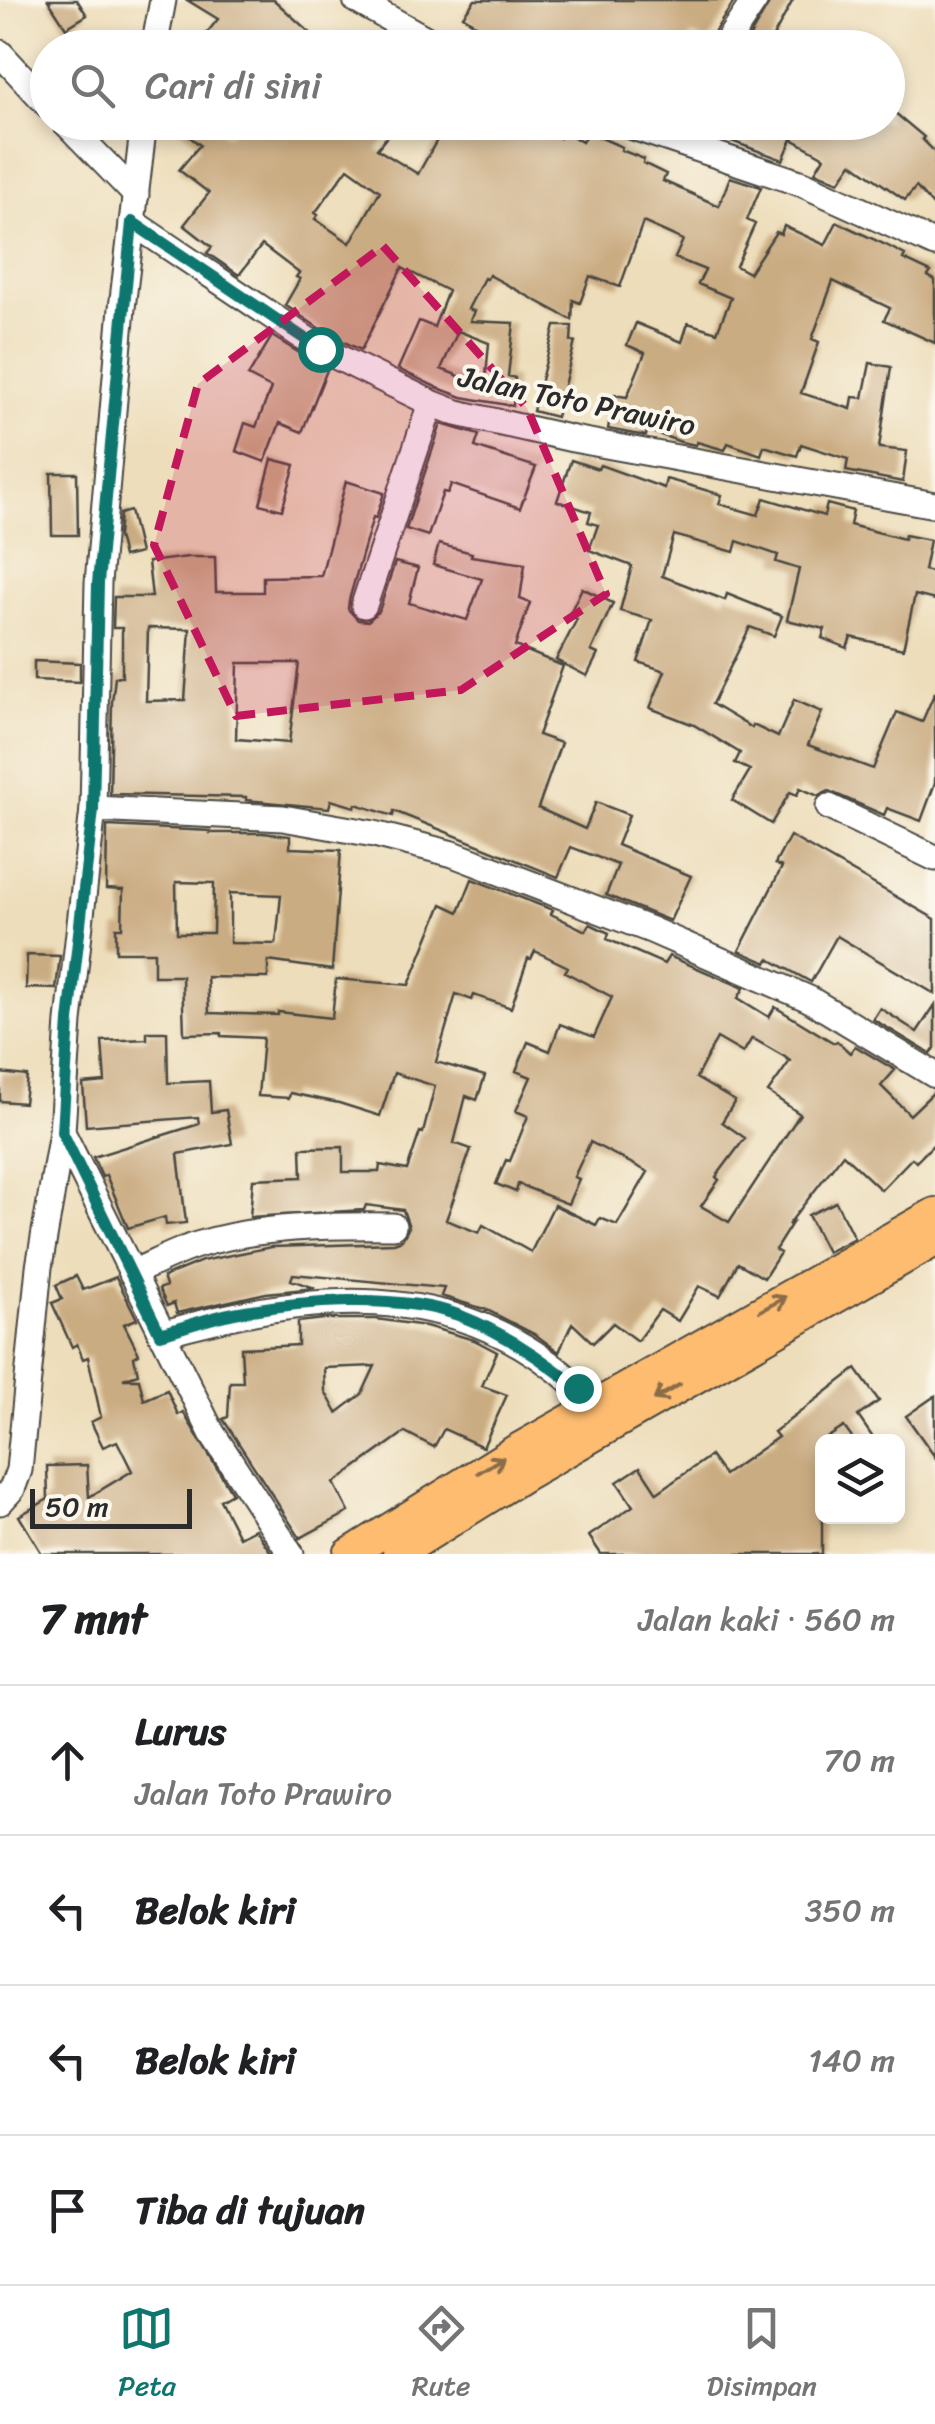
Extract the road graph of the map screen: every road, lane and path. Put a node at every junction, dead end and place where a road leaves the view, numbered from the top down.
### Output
1 (163, 0) edge
2 (356, 0) edge
3 (755, 0) edge
4 (157, 30) edge
5 (410, 30) edge
6 (736, 30) edge
7 (0, 53) edge
8 (30, 85) edge
9 (83, 140) edge
10 (142, 140) edge
11 (703, 140) edge
12 (136, 195) junction
13 (132, 222) junction
14 (935, 244) edge
15 (431, 404) junction
16 (935, 504) edge
17 (364, 605) dead end
18 (829, 807) dead end
19 (93, 810) junction
20 (935, 858) edge
21 (935, 1074) edge
22 (62, 1132) junction
23 (935, 1213) edge
24 (392, 1226) dead end
25 (935, 1241) edge
26 (855, 1272) junction
27 (132, 1274) junction
28 (160, 1334) junction
29 (592, 1405) junction
30 (0, 1502) edge
31 (454, 1503) junction
32 (291, 1554) edge
33 (349, 1554) edge
34 (398, 1554) edge

1 - 4 street
2 - 5 street
3 - 6 street
7 - 8 street
9 - 12 street
10 - 12 street
11 - 14 street
12 - 13 street
13 - 15 street, Jalan Toto Prawiro
13 - 19 street
15 - 16 street, Jalan Toto Prawiro
15 - 17 street
18 - 20 street
19 - 21 street
19 - 22 street
22 - 27 street
22 - 30 street
23 - 26 main road
24 - 27 street
25 - 26 main road
26 - 29 main road
27 - 28 street
28 - 29 street
28 - 32 street
29 - 31 main road
31 - 33 main road
31 - 34 main road

